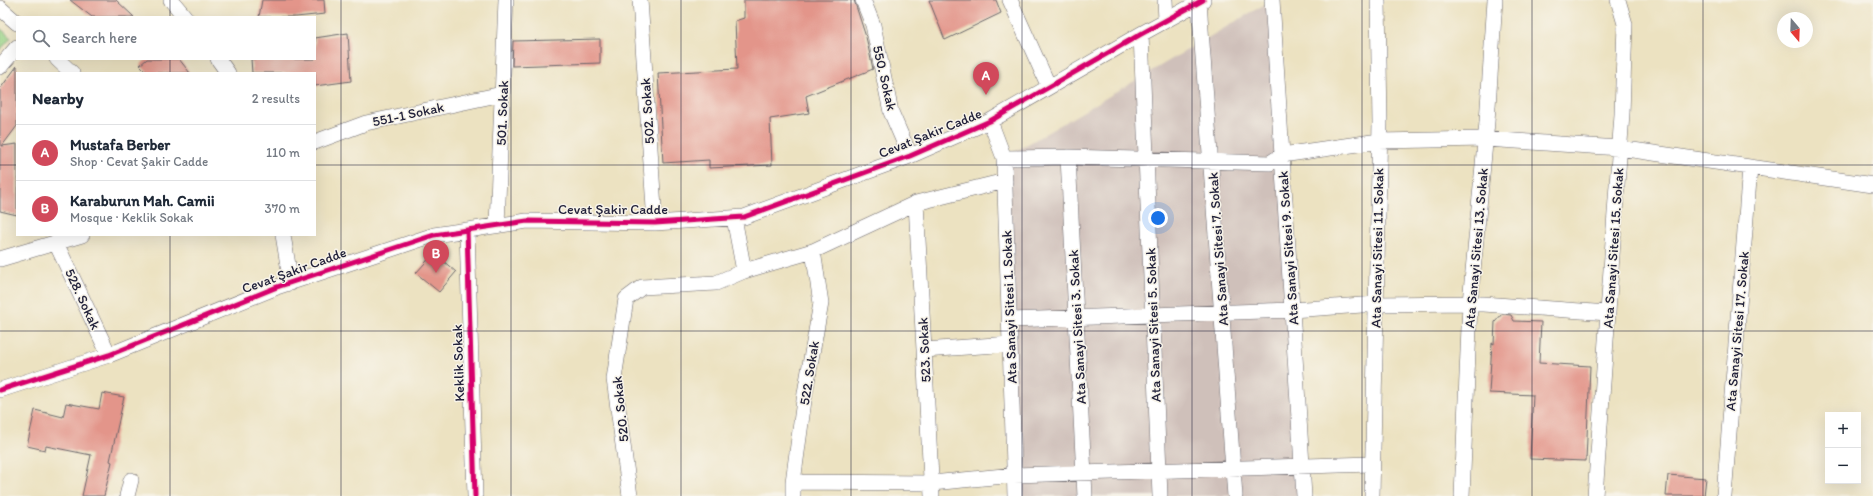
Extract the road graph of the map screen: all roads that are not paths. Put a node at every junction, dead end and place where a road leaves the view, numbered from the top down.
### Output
1 (171, 0) edge
2 (506, 0) edge
3 (640, 0) edge
4 (863, 0) edge
5 (1010, 0) edge
6 (1165, 0) edge
7 (1272, 0) edge
8 (1378, 0) edge
9 (1495, 0) edge
10 (1618, 0) edge
11 (1201, 1) edge
12 (0, 8) edge
13 (184, 16) edge
14 (1166, 20) junction
15 (16, 22) edge
16 (1141, 34) junction
17 (16, 48) edge
18 (58, 60) edge
19 (219, 60) edge
20 (0, 67) edge
21 (71, 72) edge
22 (227, 72) edge
23 (1049, 87) junction
24 (502, 94) junction
25 (990, 121) junction
26 (1485, 139) junction
27 (1379, 141) junction
28 (316, 142) edge
29 (1619, 148) junction
30 (1282, 155) junction
31 (910, 156) junction
32 (1068, 157) junction
33 (1004, 158) junction
34 (1146, 160) junction
35 (1212, 162) junction
36 (1750, 167) junction
37 (1005, 181) junction
38 (1873, 185) edge
39 (916, 204) junction
40 (734, 218) junction
41 (655, 222) junction
42 (497, 225) junction
43 (467, 230) junction
44 (79, 236) edge
45 (283, 236) edge
46 (56, 243) junction
47 (813, 251) junction
48 (0, 259) edge
49 (744, 271) junction
50 (291, 283) junction
51 (1470, 303) junction
52 (1376, 304) junction
53 (1292, 310) junction
54 (1608, 312) junction
55 (1223, 313) junction
56 (1153, 315) junction
57 (1077, 318) junction
58 (1009, 320) junction
59 (1010, 344) junction
60 (924, 350) junction
61 (109, 355) junction
62 (0, 390) edge
63 (1372, 464) junction
64 (1302, 466) junction
65 (1233, 468) junction
66 (1159, 470) junction
67 (1084, 472) junction
68 (1014, 475) junction
69 (131, 480) dead end
70 (793, 489) edge
71 (932, 489) edge
72 (127, 496) edge
73 (475, 496) edge
74 (630, 496) edge
75 (1015, 496) edge
76 (1085, 496) edge
77 (1160, 496) edge
78 (1235, 496) edge
79 (1304, 496) edge
80 (1372, 496) edge
81 (1462, 496) edge
82 (1595, 496) edge
83 (1724, 496) edge

1 - 13 street
2 - 24 street, 501. Sokak
3 - 41 street, 502. Sokak
4 - 31 street, 550. Sokak
5 - 23 street
6 - 14 street
7 - 30 street, Ata Sanayi Sitesi 9. Sokak
8 - 27 street, Ata Sanayi Sitesi 11. Sokak
9 - 26 street, Ata Sanayi Sitesi 13. Sokak
10 - 29 street, Ata Sanayi Sitesi 15. Sokak
11 - 14 street, Cevat Şakir Cadde
11 - 35 street, Ata Sanayi Sitesi 7. Sokak
12 - 15 street
14 - 16 street, Cevat Şakir Cadde
16 - 23 street, Cevat Şakir Cadde
16 - 34 street, Ata Sanayi Sitesi 5. Sokak
17 - 20 street
18 - 21 street
19 - 22 street
23 - 25 street, Cevat Şakir Cadde
24 - 28 street, 551-1 Sokak
24 - 42 street, 501. Sokak
25 - 31 street, Cevat Şakir Cadde
25 - 33 street, Ata Sanayi Sitesi 1. Sokak
26 - 27 street
26 - 29 street
26 - 51 street, Ata Sanayi Sitesi 13. Sokak
27 - 30 street
27 - 52 street, Ata Sanayi Sitesi 11. Sokak
29 - 36 street
29 - 54 street, Ata Sanayi Sitesi 15. Sokak
30 - 35 street
30 - 53 street, Ata Sanayi Sitesi 9. Sokak
31 - 40 street, Cevat Şakir Cadde
32 - 33 street
32 - 34 street
32 - 57 street, Ata Sanayi Sitesi 3. Sokak
33 - 37 street, Ata Sanayi Sitesi 1. Sokak
34 - 35 street
34 - 56 street, Ata Sanayi Sitesi 5. Sokak
35 - 55 street, Ata Sanayi Sitesi 7. Sokak
36 - 38 street
36 - 83 street, Ata Sanayi Sitesi 17. Sokak
37 - 39 street
37 - 58 street, Ata Sanayi Sitesi 1. Sokak
39 - 47 street
39 - 60 street, 523. Sokak
40 - 41 street, Cevat Şakir Cadde
40 - 49 street
41 - 42 street, Cevat Şakir Cadde
42 - 43 street, Cevat Şakir Cadde
43 - 50 street, Cevat Şakir Cadde
43 - 73 street, Keklik Sokak
44 - 46 street
45 - 50 street
46 - 48 street
46 - 61 street, 528. Sokak
47 - 49 street
47 - 70 street, 522. Sokak
49 - 74 street, 520. Sokak
50 - 61 street, Cevat Şakir Cadde
51 - 52 street
51 - 54 street
51 - 81 street, Ata Sanayi Sitesi 13. Sokak
52 - 53 street
52 - 63 street, Ata Sanayi Sitesi 11. Sokak
53 - 55 street
53 - 64 street, Ata Sanayi Sitesi 9. Sokak
54 - 82 street, Ata Sanayi Sitesi 15. Sokak
55 - 56 street
55 - 65 street, Ata Sanayi Sitesi 7. Sokak
56 - 57 street
56 - 66 street, Ata Sanayi Sitesi 5. Sokak
57 - 58 street
57 - 67 street, Ata Sanayi Sitesi 3. Sokak
58 - 59 street, Ata Sanayi Sitesi 1. Sokak
59 - 60 street
59 - 68 street, Ata Sanayi Sitesi 1. Sokak
60 - 71 street, 523. Sokak
61 - 62 street, Cevat Şakir Cadde
63 - 64 street
63 - 80 street, Ata Sanayi Sitesi 11. Sokak
64 - 65 street
64 - 79 street, Ata Sanayi Sitesi 9. Sokak
65 - 66 street
65 - 78 street, Ata Sanayi Sitesi 7. Sokak
66 - 67 street
66 - 77 street, Ata Sanayi Sitesi 5. Sokak
67 - 68 street
67 - 76 street, Ata Sanayi Sitesi 3. Sokak
68 - 71 street
68 - 75 street, Ata Sanayi Sitesi 1. Sokak
69 - 72 street
70 - 71 street

